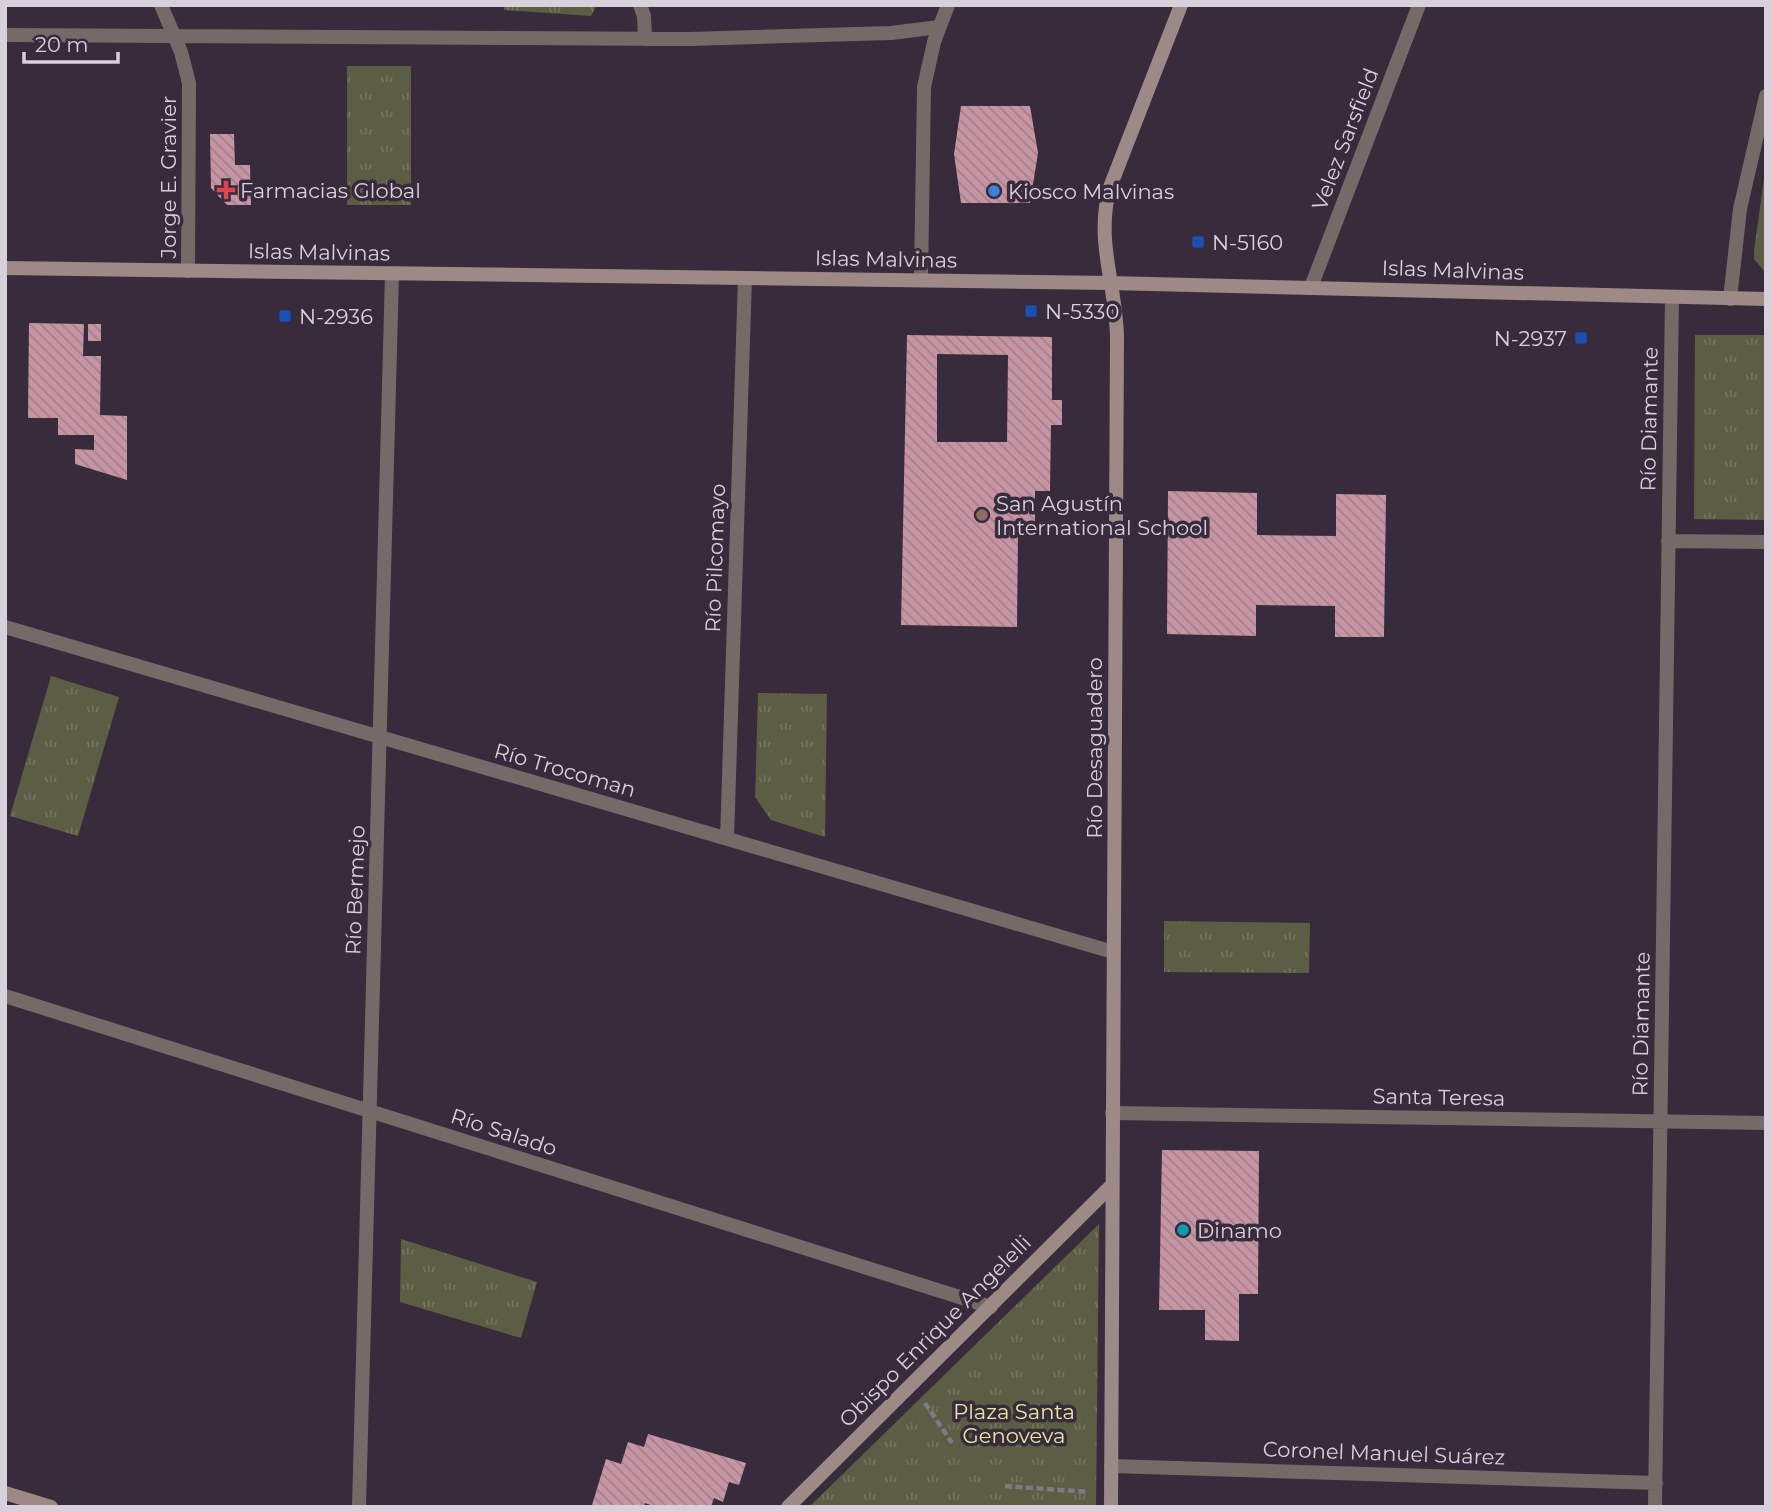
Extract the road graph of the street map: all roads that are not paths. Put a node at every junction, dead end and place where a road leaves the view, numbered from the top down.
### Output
1 (161, 5) edge
2 (640, 5) edge
3 (948, 5) edge
4 (1181, 5) edge
5 (1419, 5) edge
6 (939, 27) junction
7 (5, 35) edge
8 (176, 37) junction
9 (645, 39) junction
10 (1766, 96) edge
11 (5, 268) edge
12 (188, 271) junction
13 (392, 274) junction
14 (746, 278) junction
15 (921, 280) junction
16 (1111, 283) junction
17 (1311, 287) junction
18 (1672, 297) junction
19 (1731, 299) junction
20 (1766, 299) edge
21 (1668, 541) junction
22 (1766, 542) edge
23 (5, 627) edge
24 (380, 738) junction
25 (726, 839) junction
26 (1113, 952) junction
27 (5, 996) edge
28 (369, 1111) junction
29 (1112, 1113) junction
30 (1660, 1122) junction
31 (1766, 1123) edge
32 (1112, 1185) junction
33 (990, 1307) junction
34 (1111, 1466) junction
35 (1656, 1483) junction
36 (5, 1493) edge
37 (51, 1507) edge
38 (359, 1507) edge
39 (788, 1507) edge
40 (1111, 1507) edge
41 (1655, 1507) edge

1 - 8 street, Jorge E. Gravier
2 - 9 street
3 - 6 street
4 - 16 street, Río Desaguadero
5 - 17 street, Velez Sarsfield
6 - 9 street
6 - 15 street
7 - 8 street
8 - 9 street
8 - 12 street, Jorge E. Gravier
10 - 19 street
11 - 12 street, Islas Malvinas
12 - 13 street, Islas Malvinas
13 - 14 street, Islas Malvinas
13 - 24 street, Río Bermejo
14 - 15 street, Islas Malvinas
14 - 25 street, Río Pilcomayo
15 - 16 street, Islas Malvinas
16 - 17 street, Islas Malvinas
16 - 26 street, Río Desaguadero
17 - 18 street, Islas Malvinas
18 - 19 street, Islas Malvinas
18 - 21 street, Río Diamante
19 - 20 street, Islas Malvinas
21 - 22 street
21 - 30 street, Río Diamante
23 - 24 street, Río Trocoman
24 - 25 street, Río Trocoman
24 - 28 street, Río Bermejo
25 - 26 street, Río Trocoman
26 - 29 street, Río Desaguadero
27 - 28 street, Río Salado
28 - 33 street, Río Salado
28 - 38 street, Río Bermejo
29 - 30 street, Santa Teresa
29 - 32 street, Río Desaguadero
30 - 31 street, Santa Teresa
30 - 35 street, Río Diamante
32 - 33 street, Obispo Enrique Angelelli
32 - 34 street, Río Desaguadero
33 - 39 street, Obispo Enrique Angelelli
34 - 35 street, Coronel Manuel Suárez
34 - 40 street, Río Desaguadero
35 - 41 street, Río Diamante
36 - 37 street

